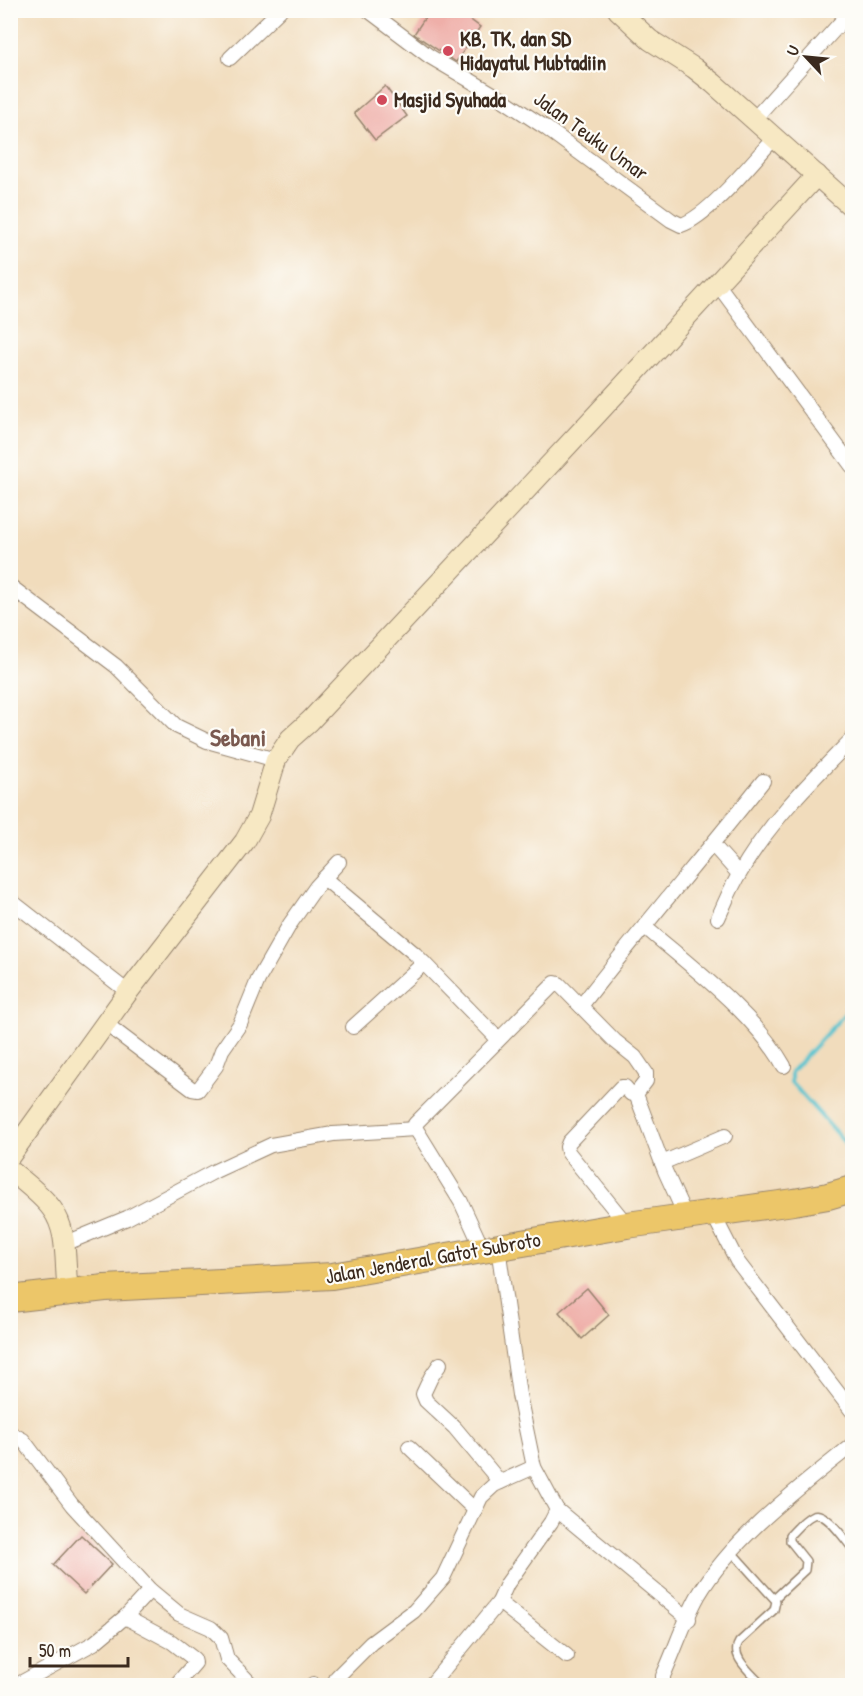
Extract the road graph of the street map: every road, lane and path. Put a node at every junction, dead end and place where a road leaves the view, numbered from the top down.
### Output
1 (280, 10) edge
2 (368, 10) edge
3 (618, 10) edge
4 (852, 10) edge
5 (230, 58) dead end
6 (755, 118) junction
7 (775, 137) junction
8 (817, 175) junction
9 (852, 207) edge
10 (716, 282) junction
11 (852, 466) edge
12 (10, 586) edge
13 (852, 740) edge
14 (276, 760) junction
15 (763, 781) dead end
16 (713, 845) junction
17 (339, 862) dead end
18 (739, 873) junction
19 (324, 878) junction
20 (10, 900) edge
21 (718, 918) dead end
22 (645, 927) junction
23 (424, 963) junction
24 (128, 992) junction
25 (581, 1006) junction
26 (106, 1024) junction
27 (353, 1027) dead end
28 (498, 1039) junction
29 (784, 1066) dead end
30 (636, 1094) junction
31 (416, 1129) junction
32 (725, 1136) dead end
33 (10, 1156) edge
34 (662, 1163) junction
35 (10, 1170) edge
36 (852, 1190) edge
37 (713, 1214) junction
38 (686, 1217) junction
39 (627, 1225) junction
40 (64, 1245) junction
41 (490, 1248) junction
42 (68, 1291) junction
43 (10, 1299) edge
44 (440, 1364) dead end
45 (852, 1411) edge
46 (10, 1433) edge
47 (409, 1447) dead end
48 (851, 1449) edge
49 (534, 1467) junction
50 (500, 1482) junction
51 (474, 1509) junction
52 (557, 1510) junction
53 (852, 1548) edge
54 (731, 1551) junction
55 (150, 1590) junction
56 (775, 1598) junction
57 (499, 1602) junction
58 (125, 1617) junction
59 (688, 1618) junction
60 (567, 1656) dead end
61 (15, 1686) edge
62 (175, 1686) edge
63 (254, 1686) edge
64 (333, 1686) edge
65 (430, 1686) edge
66 (663, 1686) edge
67 (763, 1686) edge

1 - 5 street
2 - 7 street, Jalan Teuku Umar
3 - 6 street
4 - 6 street
6 - 7 street
7 - 8 street
8 - 9 street
8 - 10 street
10 - 11 street
10 - 14 street
12 - 14 street
13 - 18 street
14 - 24 street
15 - 16 street
16 - 18 street
16 - 22 street
17 - 19 street
18 - 21 street
19 - 23 street
19 - 26 street
20 - 24 street
22 - 25 street
22 - 29 street
23 - 27 street
23 - 28 street
24 - 26 street
25 - 28 street
25 - 30 street
26 - 33 street
28 - 31 street
30 - 34 street
30 - 39 street
31 - 40 street
31 - 41 street
32 - 34 street
34 - 38 street
35 - 40 street
36 - 37 highway, Jalan Jenderal Gatot Subroto
37 - 38 highway, Jalan Jenderal Gatot Subroto
37 - 45 street
38 - 39 highway, Jalan Jenderal Gatot Subroto
39 - 41 highway, Jalan Jenderal Gatot Subroto
40 - 42 street
41 - 42 highway, Jalan Jenderal Gatot Subroto
41 - 49 street
42 - 43 highway, Jalan Jenderal Gatot Subroto
44 - 50 street
46 - 55 street
47 - 51 street
48 - 54 street
49 - 50 street
49 - 52 street
50 - 51 street
51 - 64 street
52 - 57 street
52 - 59 street
53 - 56 lane
54 - 56 lane
54 - 59 street
55 - 58 street
55 - 63 street
56 - 67 lane
57 - 60 street
57 - 65 street
58 - 61 street
58 - 62 street
59 - 66 street

